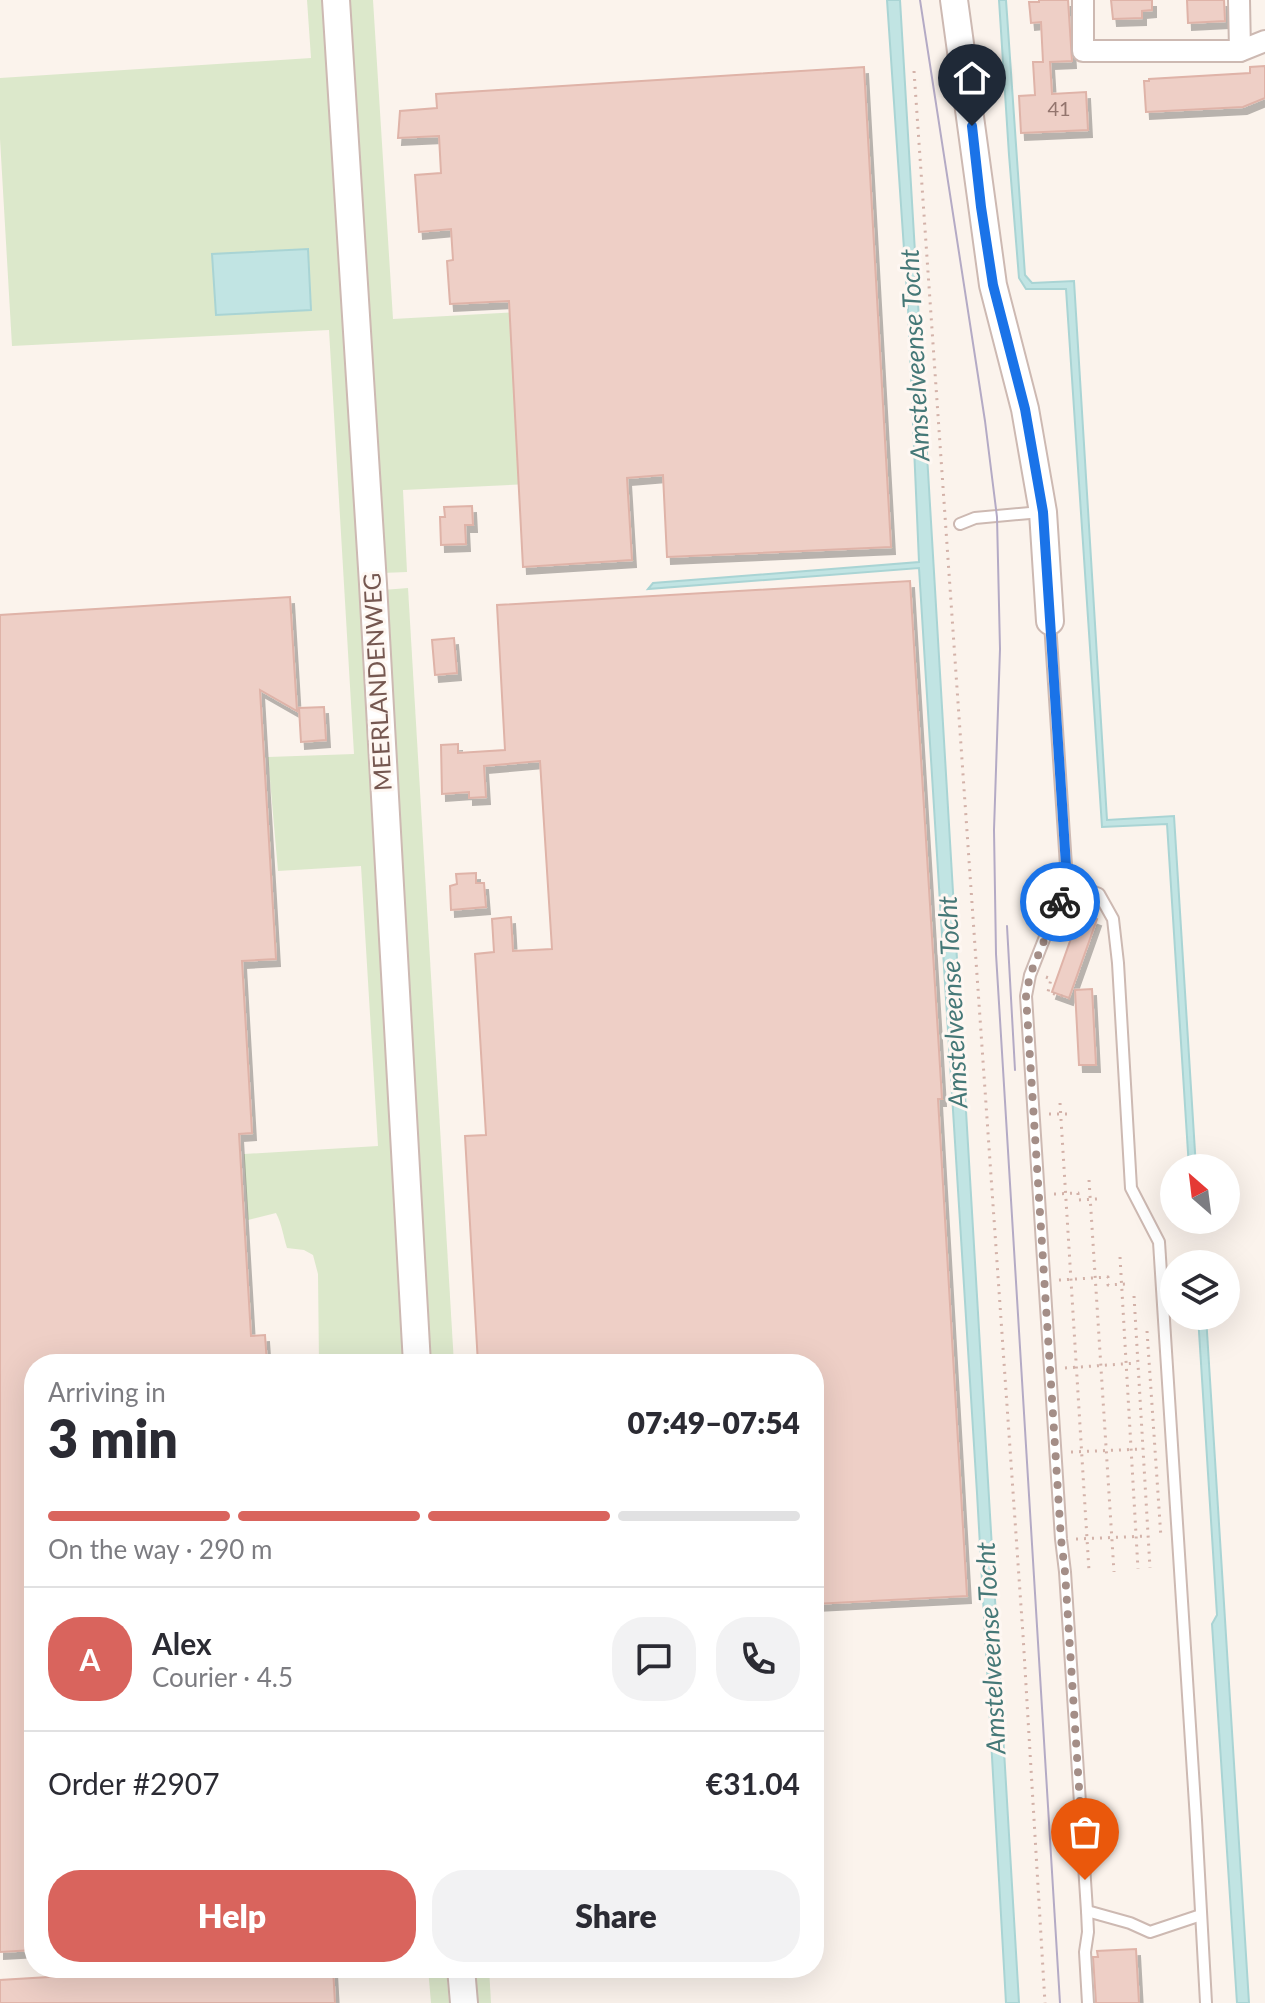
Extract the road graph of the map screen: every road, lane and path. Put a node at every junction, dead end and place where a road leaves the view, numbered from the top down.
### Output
1 (336, 0) edge
2 (954, 0) edge
3 (1083, 0) edge
4 (1239, 0) edge
5 (1265, 41) edge
6 (1240, 51) junction
7 (914, 71) dead end
8 (1043, 512) junction
9 (960, 524) dead end
10 (1050, 621) joint
11 (1067, 881) junction
12 (1060, 1103) dead end
13 (1041, 1114) dead end
14 (1061, 1114) junction
15 (1068, 1114) dead end
16 (1089, 1180) dead end
17 (1065, 1193) junction
18 (1046, 1194) dead end
19 (1090, 1199) junction
20 (1097, 1199) dead end
21 (1120, 1257) dead end
22 (1096, 1278) junction
23 (1071, 1279) junction
24 (1052, 1280) dead end
25 (1124, 1284) junction
26 (1134, 1296) dead end
27 (1134, 1306) junction
28 (1141, 1306) dead end
29 (1147, 1331) dead end
30 (416, 1354) edge
31 (1137, 1363) junction
32 (1125, 1364) junction
33 (1102, 1365) junction
34 (1077, 1367) junction
35 (1057, 1368) dead end
36 (1151, 1388) junction
37 (1139, 1389) junction
38 (1142, 1449) junction
39 (1131, 1450) junction
40 (1106, 1451) junction
41 (1082, 1452) junction
42 (1063, 1453) dead end
43 (1157, 1474) junction
44 (1144, 1475) junction
45 (1161, 1538) dead end
46 (1150, 1568) dead end
47 (1138, 1569) dead end
48 (1089, 1571) dead end
49 (1114, 1572) dead end
50 (1087, 1911) junction
51 (1201, 1915) junction
52 (462, 1978) edge
53 (464, 2003) edge
54 (1045, 2003) edge
55 (1088, 2003) edge
56 (1206, 2003) edge

1 - 30 street, MEERLANDENWEG
2 - 8 street
3 - 6 street
4 - 6 street
5 - 6 street
7 - 54 path
8 - 9 lane
8 - 10 street
10 - 11 lane
11 - 50 lane
11 - 51 lane
12 - 14 path
13 - 14 path
14 - 15 path
14 - 17 path
16 - 19 path
17 - 18 path
17 - 19 path
17 - 23 path
19 - 20 path
19 - 22 path
21 - 25 path
22 - 23 path
22 - 25 path
22 - 33 path
23 - 24 path
23 - 34 path
25 - 32 path
26 - 27 path
27 - 28 path
27 - 31 path
29 - 36 path
31 - 32 path
31 - 37 path
32 - 33 path
32 - 39 path
33 - 34 path
33 - 40 path
34 - 35 path
34 - 41 path
36 - 37 path
36 - 43 path
37 - 38 path
38 - 39 path
38 - 44 path
39 - 40 path
39 - 47 path
40 - 41 path
40 - 49 path
41 - 42 path
41 - 48 path
43 - 44 path
43 - 45 path
44 - 46 path
50 - 51 lane
50 - 55 lane
51 - 56 lane
52 - 53 street

